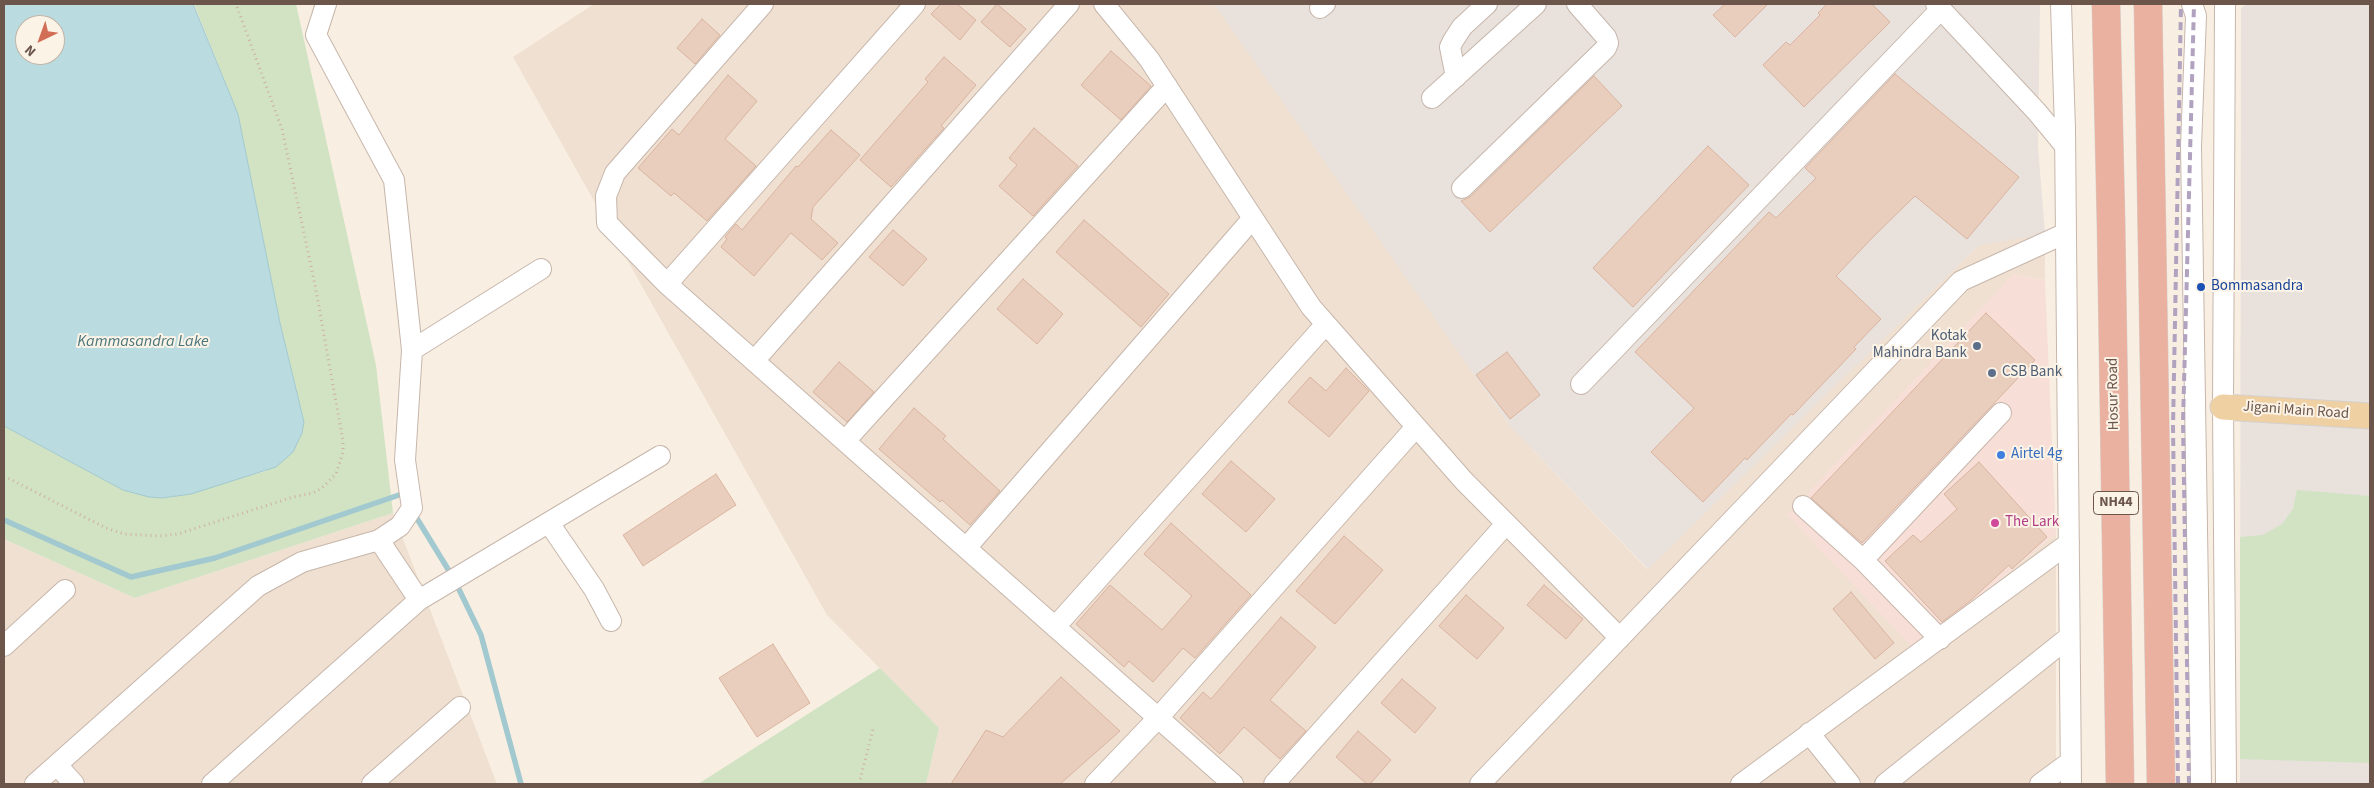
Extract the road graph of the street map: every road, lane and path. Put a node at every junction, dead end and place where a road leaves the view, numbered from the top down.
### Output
1 (236, 4) edge
2 (326, 4) edge
3 (763, 4) edge
4 (915, 4) edge
5 (1069, 4) edge
6 (1104, 4) edge
7 (1487, 4) edge
8 (1536, 4) edge
9 (1577, 4) edge
10 (2061, 4) edge
11 (2106, 4) edge
12 (2148, 4) edge
13 (2192, 4) edge
14 (2225, 4) edge
15 (1938, 6) edge
16 (1456, 77) junction
17 (1167, 86) junction
18 (1432, 98) dead end
19 (2065, 146) junction
20 (1462, 188) dead end
21 (1253, 218) junction
22 (2066, 233) junction
23 (541, 269) dead end
24 (667, 284) junction
25 (1326, 324) junction
26 (2194, 326) junction
27 (2223, 329) junction
28 (412, 350) junction
29 (754, 361) junction
30 (1581, 384) dead end
31 (2223, 407) junction
32 (2001, 413) dead end
33 (2370, 416) edge
34 (1416, 427) junction
35 (845, 441) junction
36 (660, 456) dead end
37 (4, 476) edge
38 (1803, 506) dead end
39 (549, 523) junction
40 (1506, 524) junction
41 (379, 540) junction
42 (2069, 543) junction
43 (966, 548) junction
44 (1862, 560) junction
45 (65, 590) dead end
46 (419, 600) junction
47 (611, 621) dead end
48 (1055, 627) junction
49 (1620, 638) junction
50 (2069, 638) junction
51 (1940, 639) junction
52 (4, 646) edge
53 (460, 707) dead end
54 (1158, 718) junction
55 (873, 729) dead end
56 (1809, 733) junction
57 (2070, 762) junction
58 (57, 765) junction
59 (35, 784) edge
60 (74, 784) edge
61 (212, 784) edge
62 (372, 784) edge
63 (859, 784) edge
64 (1095, 784) edge
65 (1234, 784) edge
66 (1274, 784) edge
67 (1480, 784) edge
68 (1742, 784) edge
69 (1850, 784) edge
70 (1885, 784) edge
71 (2040, 784) edge
72 (2071, 784) edge
73 (2120, 784) edge
74 (2161, 784) edge
75 (2201, 784) edge
76 (2226, 784) edge

1 - 37 path
2 - 28 street
3 - 24 street
4 - 24 street
5 - 29 street
6 - 17 street
7 - 16 street
8 - 16 street
9 - 20 street
10 - 19 street
11 - 73 highway, Hosur Road / NH44, bridge
12 - 74 highway, NH44, bridge
13 - 26 street
14 - 27 street
15 - 19 street
15 - 30 street
16 - 18 street
17 - 21 street
17 - 35 street
19 - 22 street
21 - 25 street
21 - 43 street
22 - 42 street
22 - 49 street
23 - 28 street
24 - 29 street
25 - 34 street
25 - 48 street
26 - 27 street
26 - 75 street
27 - 31 street
28 - 41 street
29 - 35 street
31 - 33 main road, Jigani Main Road
31 - 76 street
32 - 44 street
34 - 40 street
34 - 54 street
35 - 43 street
36 - 39 street
38 - 44 street
39 - 46 street
39 - 47 street
40 - 49 street
40 - 66 street
41 - 46 street
41 - 58 street
42 - 50 street
42 - 51 street
43 - 48 street
44 - 51 street
45 - 52 street
46 - 61 street
48 - 54 street
49 - 67 street
50 - 57 street
50 - 70 street
51 - 56 street
53 - 62 street
54 - 64 street
54 - 65 street
55 - 63 path
56 - 68 street
56 - 69 street
57 - 71 street
57 - 72 street
58 - 59 street
58 - 60 street

